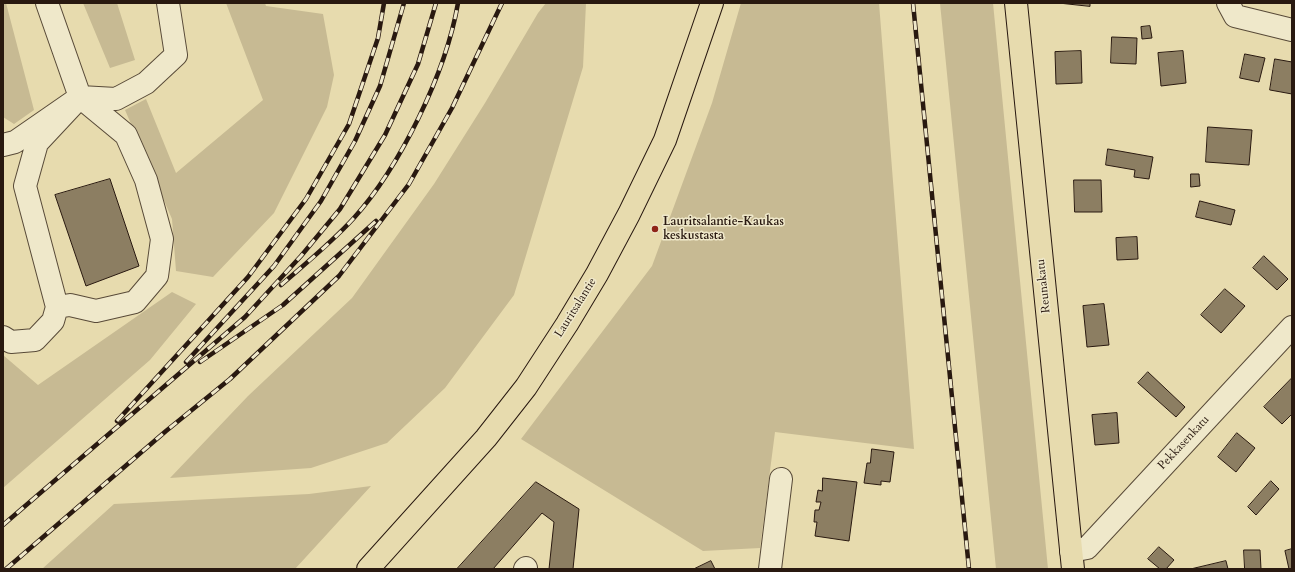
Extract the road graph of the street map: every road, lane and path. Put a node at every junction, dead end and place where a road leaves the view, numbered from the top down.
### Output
1 (48, 3) edge
2 (168, 3) edge
3 (712, 3) edge
4 (1016, 3) edge
5 (1228, 3) edge
6 (1292, 30) edge
7 (80, 97) junction
8 (3, 145) edge
9 (57, 308) junction
10 (1292, 327) edge
11 (3, 337) edge
12 (781, 479) dead end
13 (1072, 560) edge
14 (368, 569) edge
15 (770, 569) edge

1 - 7 street
2 - 7 street
3 - 14 main road, Lauritsalantie
4 - 13 main road, Reunakatu
5 - 6 street
7 - 8 street
7 - 9 street
7 - 9 street
9 - 11 street
10 - 13 street, Pekkasenkatu
12 - 15 street

